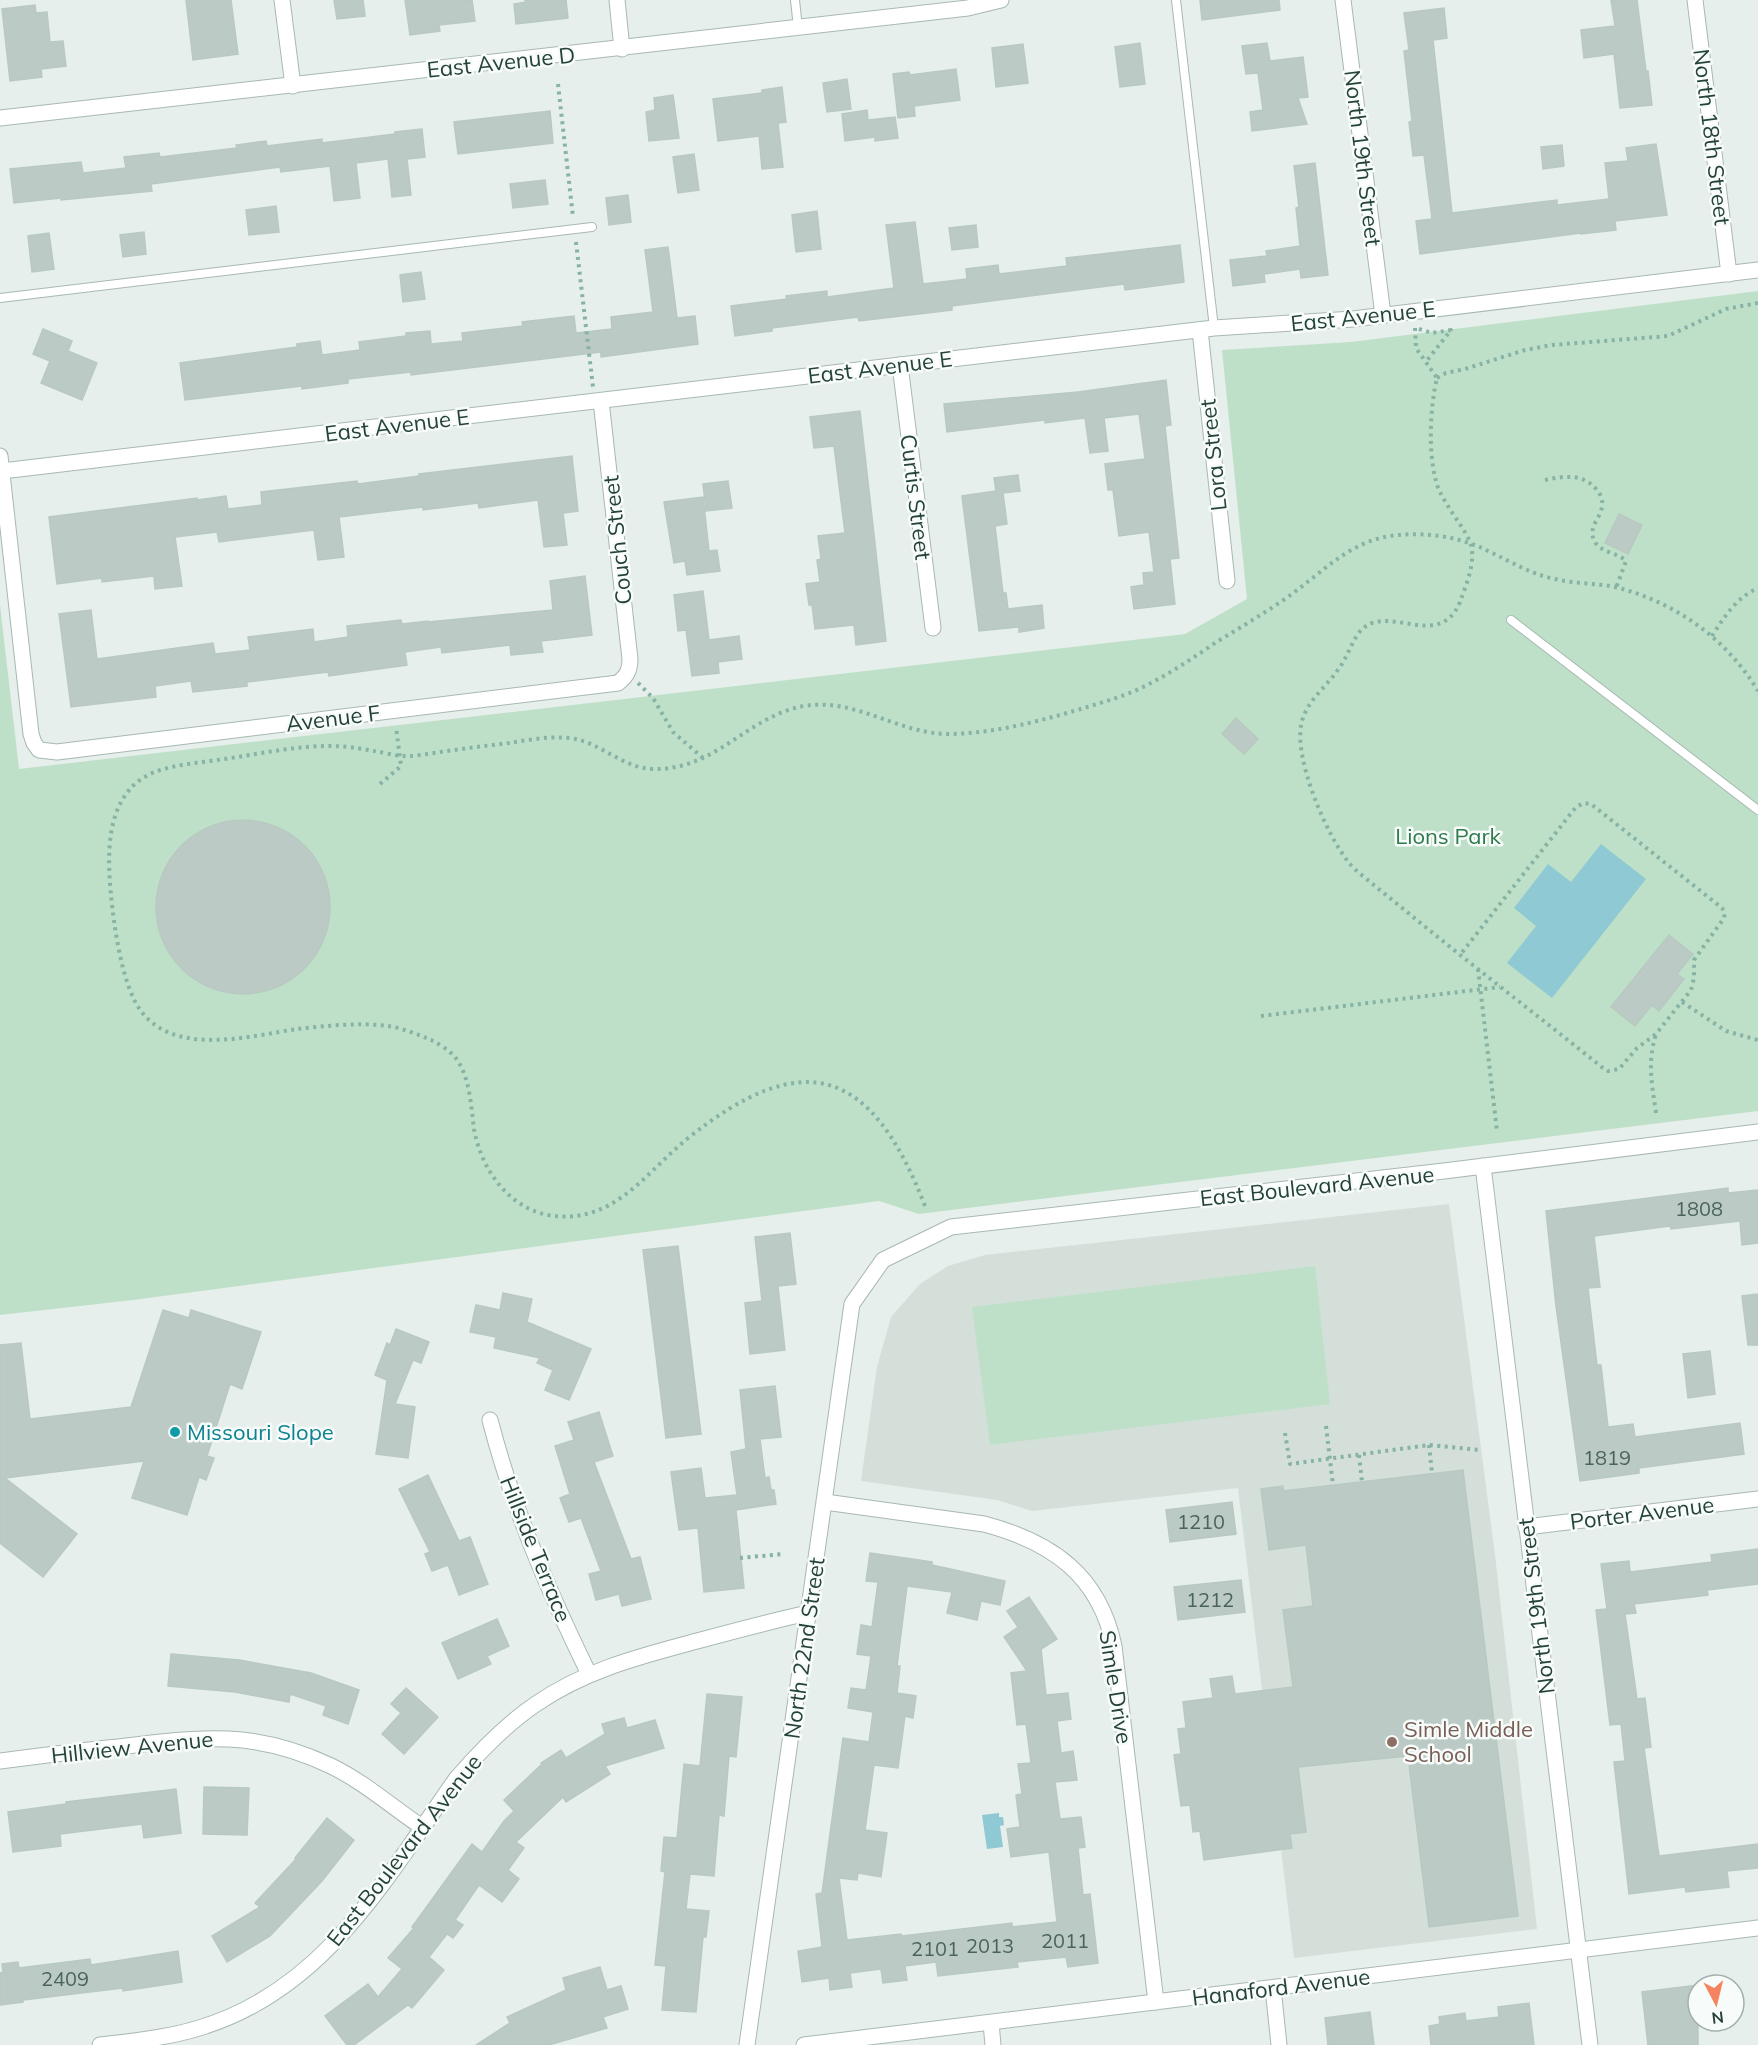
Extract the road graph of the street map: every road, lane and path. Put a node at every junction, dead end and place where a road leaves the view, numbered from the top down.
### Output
1 (282, 0) edge
2 (616, 0) edge
3 (795, 0) edge
4 (1001, 0) edge
5 (1176, 0) edge
6 (1343, 0) edge
7 (1695, 0) edge
8 (982, 3) edge
9 (798, 28) junction
10 (622, 48) junction
11 (293, 86) junction
12 (0, 118) edge
13 (592, 227) dead end
14 (1758, 270) edge
15 (1729, 274) junction
16 (0, 298) edge
17 (1758, 303) edge
18 (1425, 310) junction
19 (1383, 315) junction
20 (1415, 328) junction
21 (1207, 329) junction
22 (1425, 363) junction
23 (900, 365) junction
24 (1437, 378) junction
25 (601, 401) junction
26 (1, 463) edge
27 (1545, 480) dead end
28 (1470, 543) junction
29 (1227, 581) dead end
30 (1616, 588) junction
31 (1758, 588) edge
32 (1511, 620) dead end
33 (933, 628) dead end
34 (1712, 636) junction
35 (625, 678) junction
36 (1758, 691) edge
37 (394, 711) junction
38 (400, 756) junction
39 (703, 758) junction
40 (380, 784) dead end
41 (1758, 810) edge
42 (1460, 955) junction
43 (1478, 969) junction
44 (1501, 987) junction
45 (1480, 989) junction
46 (1682, 1002) junction
47 (1261, 1016) dead end
48 (1656, 1034) junction
49 (1758, 1040) edge
50 (1656, 1113) dead end
51 (1497, 1131) dead end
52 (1758, 1132) edge
53 (1483, 1166) junction
54 (925, 1206) dead end
55 (884, 1260) joint
56 (490, 1420) dead end
57 (1326, 1426) dead end
58 (1285, 1433) dead end
59 (1429, 1445) junction
60 (1481, 1450) dead end
61 (1359, 1455) junction
62 (1330, 1459) junction
63 (1432, 1473) dead end
64 (1362, 1482) dead end
65 (1333, 1485) dead end
66 (1758, 1499) edge
67 (825, 1502) junction
68 (1527, 1527) junction
69 (783, 1554) dead end
70 (740, 1558) dead end
71 (808, 1613) junction
72 (590, 1674) junction
73 (0, 1761) edge
74 (422, 1827) junction
75 (1758, 1928) edge
76 (1578, 1950) junction
77 (1273, 1988) junction
78 (1156, 2002) junction
79 (991, 2023) junction
80 (188, 2038) edge
81 (100, 2045) edge
82 (747, 2045) edge
83 (804, 2045) edge
84 (993, 2045) edge
85 (1279, 2045) edge
86 (1590, 2045) edge

1 - 11 street
2 - 10 street
3 - 9 lane
4 - 8 street, East Avenue D
5 - 21 lane
6 - 19 street, North 19th Street
7 - 15 street, North 18th Street
8 - 9 street, East Avenue D
9 - 10 street, East Avenue D
10 - 11 street, East Avenue D
11 - 12 street, East Avenue D
13 - 16 lane
14 - 15 street, East Avenue E
15 - 18 street, East Avenue E
17 - 24 path
18 - 19 street, East Avenue E
18 - 20 path
19 - 21 street, East Avenue E
20 - 22 path
20 - 22 path
21 - 23 street, East Avenue E
21 - 29 street, Lora Street
22 - 24 path
23 - 25 street, East Avenue E
23 - 33 street, Curtis Street
24 - 28 path
25 - 26 street, East Avenue E
25 - 35 street, Couch Street
26 - 37 street, Avenue F
27 - 30 path
28 - 30 path
28 - 39 path
28 - 42 path
30 - 34 path
31 - 34 path
32 - 41 lane
34 - 36 path
35 - 37 street, Avenue F
35 - 39 path
37 - 38 path
38 - 39 path
38 - 40 path
38 - 54 path
42 - 43 path
42 - 46 path
43 - 44 path
43 - 45 path
44 - 45 path
44 - 48 path
45 - 47 path
45 - 51 path
46 - 48 path
46 - 49 path
48 - 50 path
52 - 53 street, East Boulevard Avenue
53 - 55 street, East Boulevard Avenue
53 - 68 street, North 19th Street
55 - 67 street, North 22nd Street
56 - 72 street, Hillside Terrace
57 - 62 path
58 - 62 path
59 - 60 path
59 - 61 path
59 - 63 path
61 - 62 path
61 - 64 path
62 - 65 path
66 - 68 street, Porter Avenue
67 - 71 street, North 22nd Street
67 - 78 street, Simle Drive
68 - 76 street, North 19th Street
69 - 70 path
71 - 72 street, East Boulevard Avenue
71 - 82 street, North 22nd Street
72 - 74 street, East Boulevard Avenue
73 - 74 street, Hillview Avenue
74 - 80 street, East Boulevard Avenue
75 - 76 street, Hanaford Avenue
76 - 77 street, Hanaford Avenue
76 - 86 street, North 19th Street
77 - 78 street, Hanaford Avenue
77 - 85 street
78 - 79 street, Hanaford Avenue
79 - 83 street, Hanaford Avenue
79 - 84 street
80 - 81 street, East Boulevard Avenue

